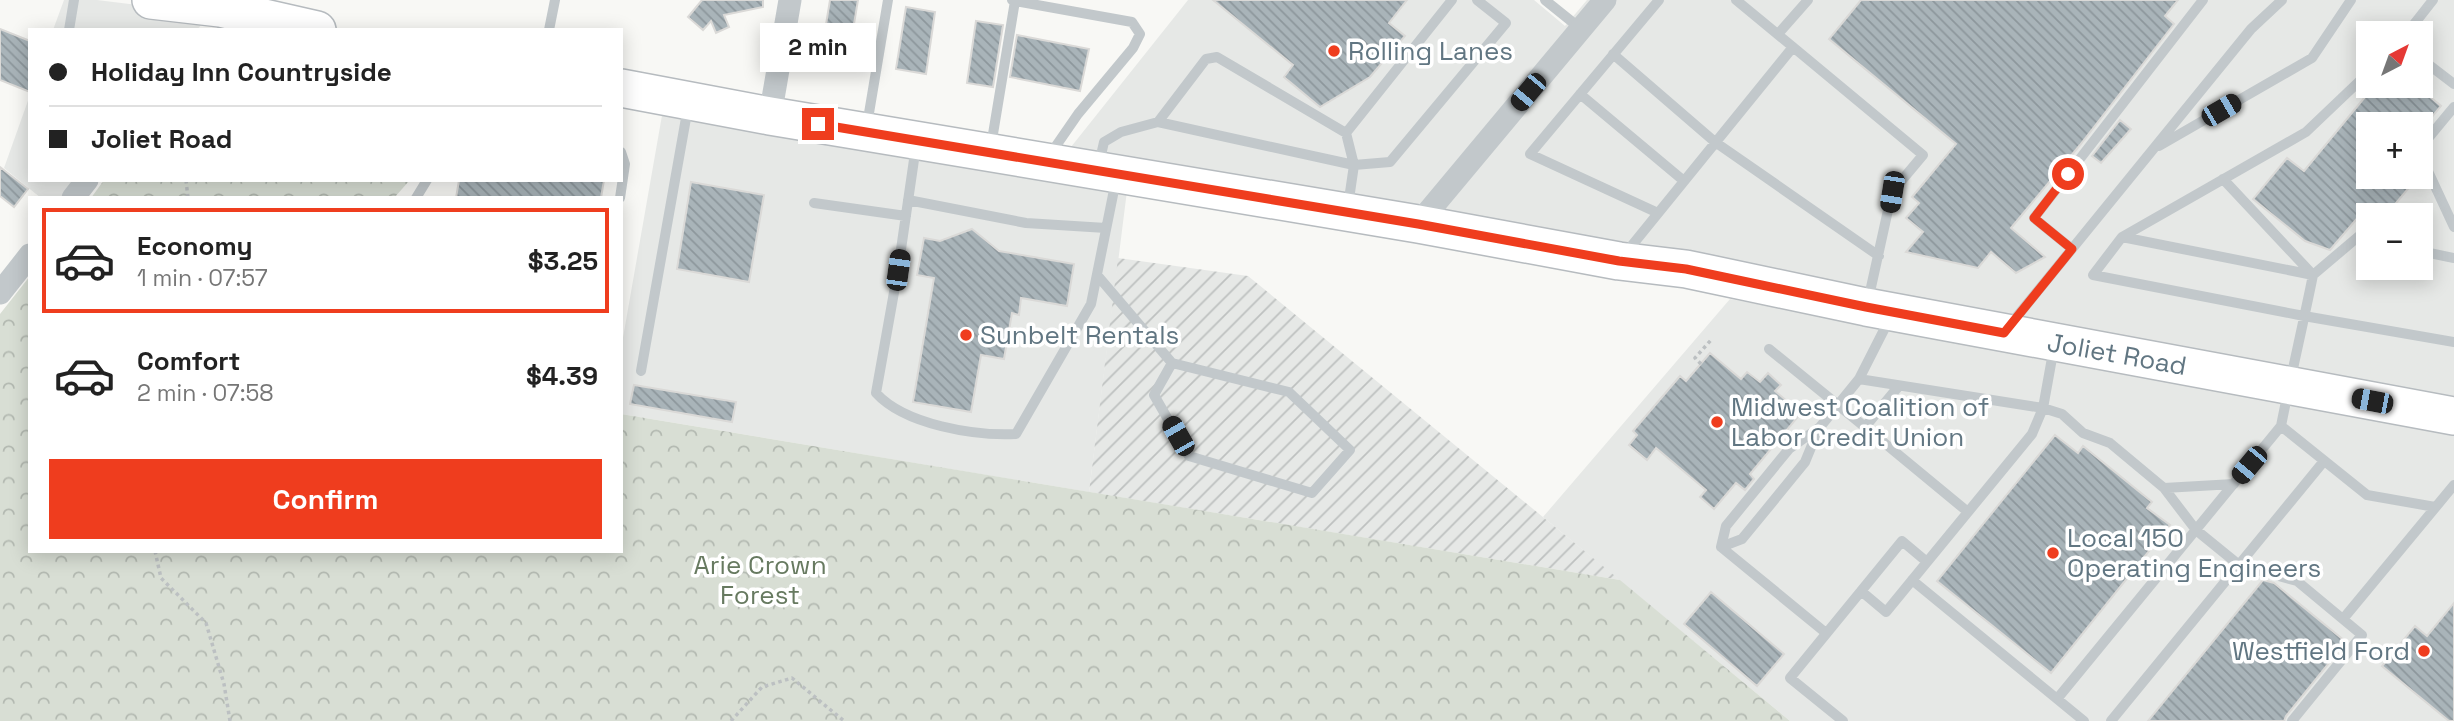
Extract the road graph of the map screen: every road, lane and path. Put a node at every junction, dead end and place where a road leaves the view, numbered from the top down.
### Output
1 (74, 0) edge
2 (151, 0) edge
3 (555, 0) edge
4 (790, 0) edge
5 (888, 0) edge
6 (1014, 0) edge
7 (1452, 0) edge
8 (1477, 0) edge
9 (1545, 0) edge
10 (1605, 0) edge
11 (1659, 0) edge
12 (1736, 0) edge
13 (1808, 0) edge
14 (2203, 0) edge
15 (2282, 0) edge
16 (2351, 0) edge
17 (2433, 0) edge
18 (297, 18) edge
19 (211, 19) edge
20 (2416, 21) edge
21 (69, 28) edge
22 (549, 28) edge
23 (1581, 29) junction
24 (1778, 34) junction
25 (1793, 47) junction
26 (1613, 54) junction
27 (2433, 68) edge
28 (2356, 84) edge
29 (2454, 84) edge
30 (623, 88) edge
31 (1580, 94) junction
32 (689, 100) junction
33 (2454, 107) edge
34 (770, 116) junction
35 (1158, 122) junction
36 (866, 131) junction
37 (1346, 133) junction
38 (2433, 134) edge
39 (916, 140) junction
40 (1715, 142) junction
41 (2152, 150) junction
42 (990, 152) junction
43 (1045, 162) junction
44 (1354, 165) junction
45 (1108, 172) junction
46 (2223, 179) junction
47 (2433, 180) edge
48 (1684, 181) junction
49 (908, 200) junction
50 (814, 202) dead end
51 (1346, 212) junction
52 (1657, 213) junction
53 (906, 216) junction
54 (1418, 224) junction
55 (2454, 227) edge
56 (1106, 228) junction
57 (2122, 237) junction
58 (2356, 239) edge
59 (2072, 249) junction
60 (2433, 254) edge
61 (1879, 256) junction
62 (28, 258) edge
63 (2454, 258) edge
64 (1619, 261) junction
65 (1097, 275) junction
66 (2313, 275) junction
67 (0, 293) edge
68 (1879, 310) junction
69 (2304, 316) junction
70 (2004, 333) junction
71 (1711, 340) dead end
72 (2055, 342) junction
73 (2454, 342) edge
74 (1769, 349) dead end
75 (1172, 363) junction
76 (1701, 364) dead end
77 (641, 371) dead end
78 (1859, 379) junction
79 (2290, 386) junction
80 (1898, 387) junction
81 (1838, 405) junction
82 (2043, 408) junction
83 (2454, 416) edge
84 (2281, 426) junction
85 (1820, 427) junction
86 (1864, 427) junction
87 (2324, 461) junction
88 (2234, 484) junction
89 (2454, 485) edge
90 (2164, 488) junction
91 (2435, 507) junction
92 (1968, 512) junction
93 (2196, 530) junction
94 (1721, 547) junction
95 (155, 553) edge
96 (1927, 562) junction
97 (2239, 565) junction
98 (1912, 580) junction
99 (1861, 592) junction
100 (2343, 620) junction
101 (1826, 633) junction
102 (2057, 699) junction
103 (230, 721) edge
104 (731, 721) edge
105 (844, 721) edge
106 (1843, 721) edge
107 (2084, 721) edge
108 (2111, 721) edge
109 (2292, 721) edge

1 - 21 lane
2 - 19 main road
3 - 22 lane
4 - 34 street
5 - 36 lane
6 - 42 lane
6 - 43 lane
7 - 37 lane
8 - 44 lane
9 - 23 lane
10 - 23 street
11 - 26 lane
12 - 24 lane
13 - 24 lane
14 - 59 lane
15 - 41 lane
16 - 41 lane
17 - 20 lane
18 - 19 main road
23 - 54 street
24 - 25 lane
25 - 40 lane
25 - 61 lane
26 - 31 lane
26 - 40 lane
27 - 29 lane
28 - 46 lane
30 - 32 main road, Joliet Road
31 - 48 lane
31 - 52 lane
32 - 34 main road, Joliet Road
32 - 77 lane
33 - 38 lane
34 - 36 main road, Joliet Road
35 - 37 lane
35 - 44 lane
35 - 45 lane
36 - 39 main road, Joliet Road
37 - 44 lane
39 - 42 main road, Joliet Road
39 - 49 lane
40 - 48 lane
40 - 61 lane
41 - 59 lane
42 - 43 main road, Joliet Road
43 - 45 main road, Joliet Road
44 - 51 lane
45 - 51 main road, Joliet Road
45 - 56 lane
46 - 57 lane
46 - 66 lane
47 - 55 lane
48 - 52 lane
49 - 53 lane
49 - 56 lane
50 - 53 lane
51 - 54 main road, Joliet Road
52 - 64 lane
53 - 65 lane
54 - 64 main road, Joliet Road
56 - 65 lane
57 - 66 lane
57 - 69 lane
58 - 66 lane
59 - 70 lane
60 - 63 lane
61 - 68 lane
62 - 67 street
64 - 68 main road, Joliet Road
65 - 75 lane
66 - 69 lane
68 - 70 main road, Joliet Road
68 - 78 lane
69 - 73 lane
69 - 79 lane
70 - 72 main road, Joliet Road
71 - 76 path
72 - 79 main road, Joliet Road
72 - 82 lane
74 - 81 lane
75 - 75 lane
78 - 80 lane
78 - 81 lane
79 - 83 main road, Joliet Road
79 - 84 lane
80 - 82 lane
80 - 86 lane
81 - 85 lane
81 - 86 lane
82 - 90 lane
82 - 92 lane
84 - 87 lane
84 - 88 lane
85 - 94 lane
85 - 94 lane
86 - 92 lane
87 - 91 lane
87 - 97 lane
88 - 90 lane
88 - 93 lane
89 - 91 lane
90 - 93 lane
91 - 100 lane
92 - 96 lane
93 - 97 lane
93 - 102 lane
94 - 101 lane
95 - 103 path
96 - 98 lane
96 - 99 lane
97 - 100 lane
97 - 108 lane
98 - 99 lane
98 - 102 lane
99 - 101 lane
100 - 109 lane
101 - 106 lane
102 - 107 lane
104 - 105 path

